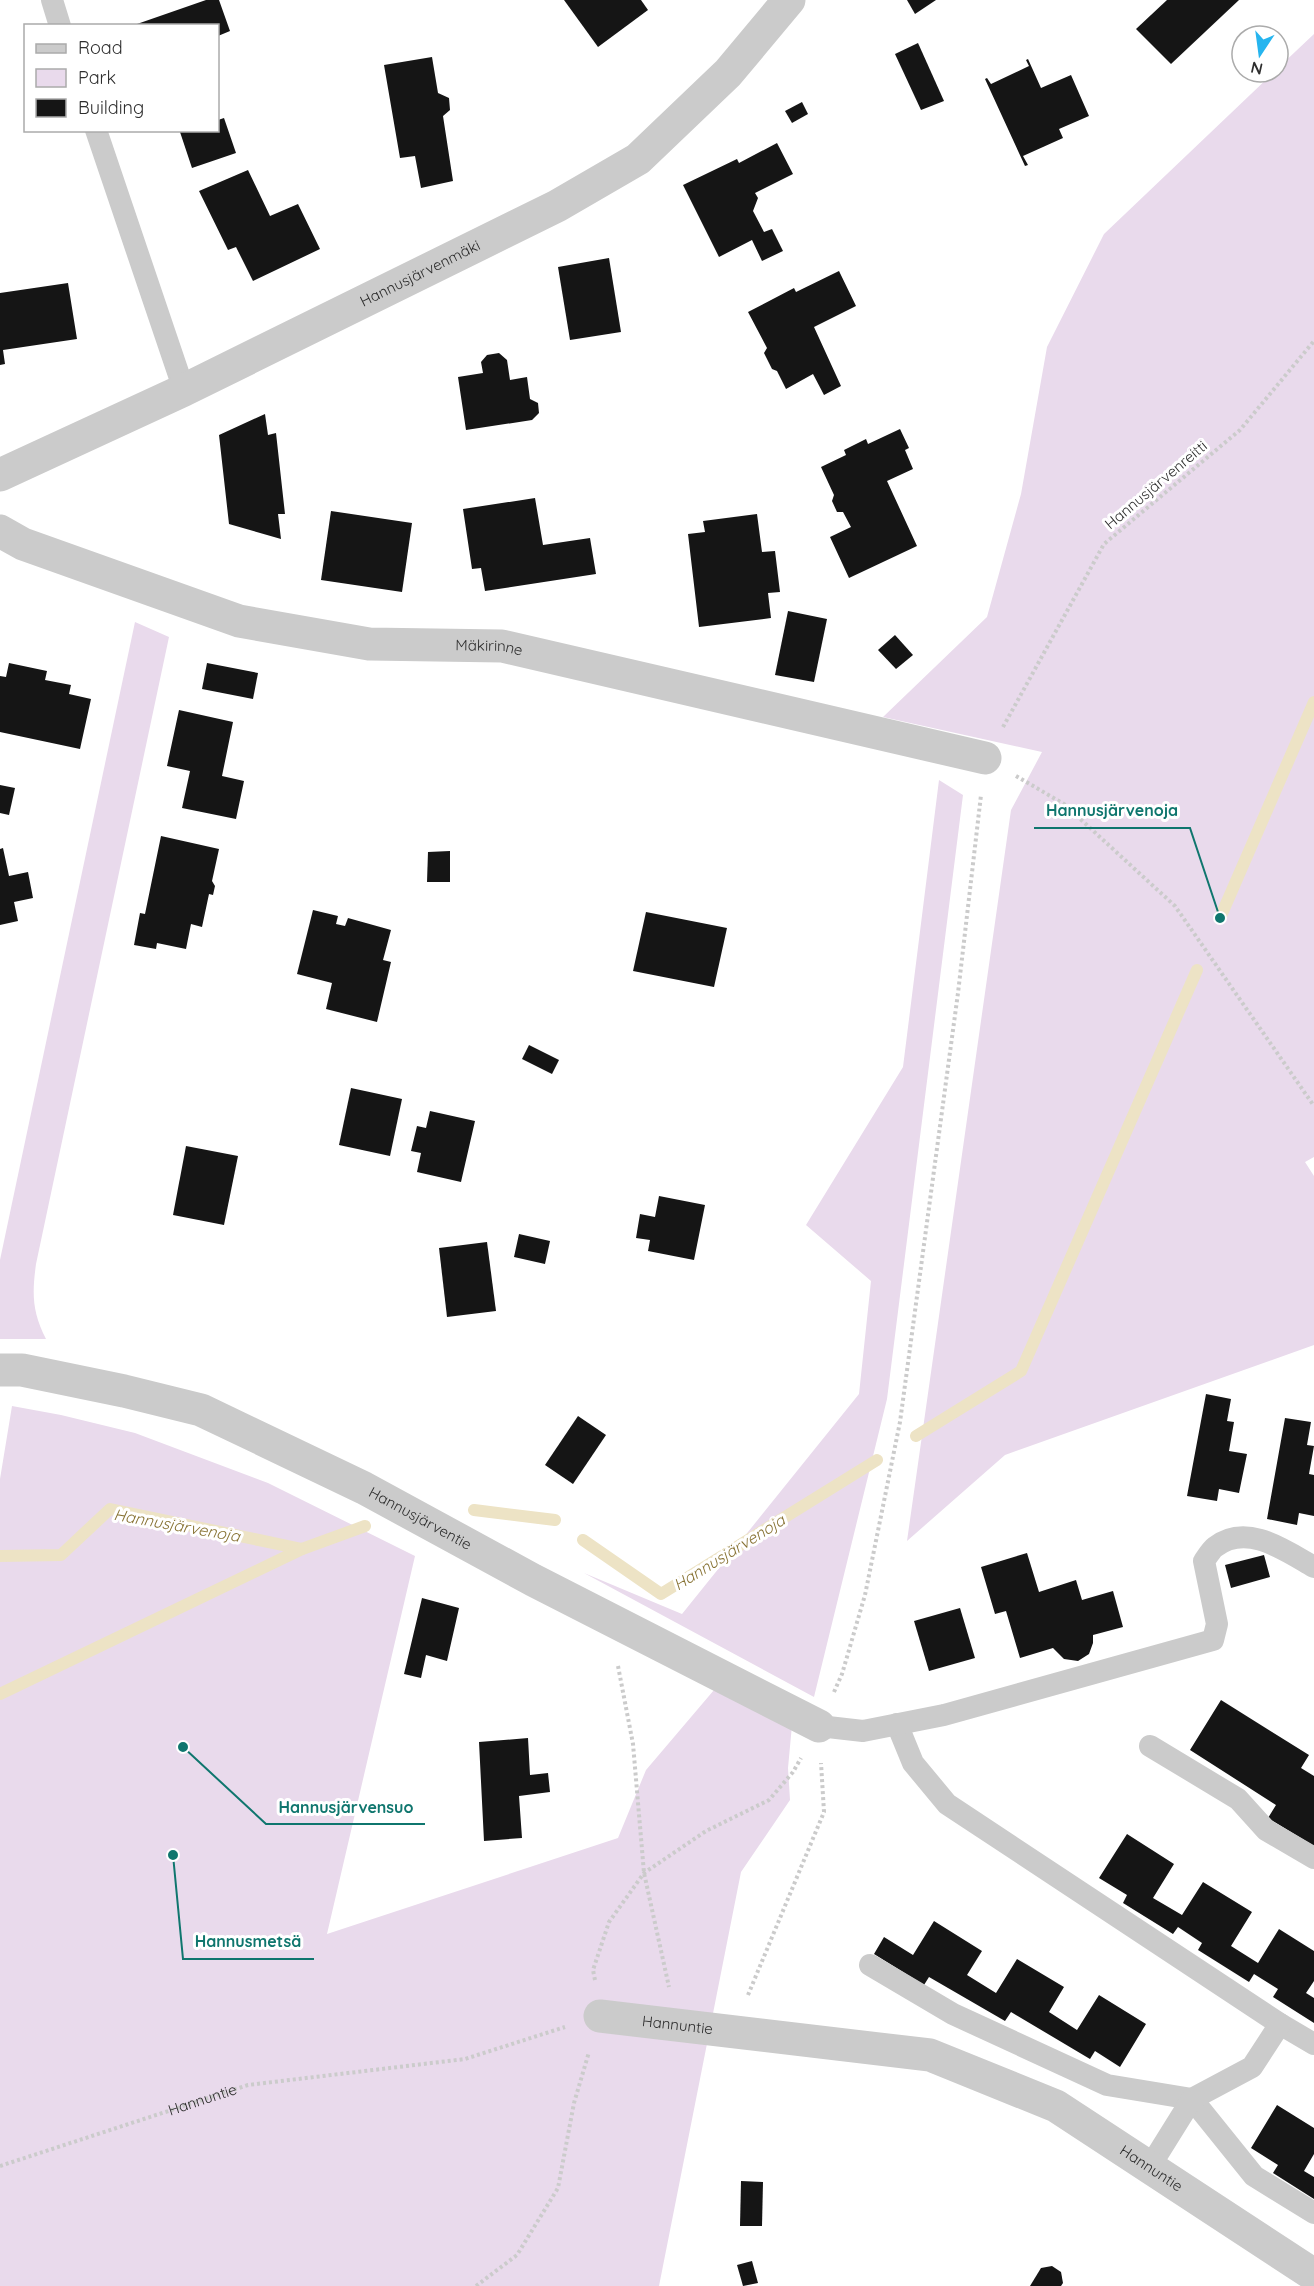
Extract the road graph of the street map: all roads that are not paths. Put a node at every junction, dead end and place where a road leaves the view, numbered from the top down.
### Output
1 (52, 0) edge
2 (789, 0) edge
3 (59, 24) edge
4 (97, 132) edge
5 (184, 390) junction
6 (0, 475) edge
7 (0, 531) edge
8 (985, 758) road end
9 (0, 1370) edge
10 (1314, 1567) edge
11 (897, 1724) junction
12 (819, 1726) joint
13 (1150, 1746) dead end
14 (1314, 1858) edge
15 (870, 1965) dead end
16 (600, 2016) road end
17 (1280, 2024) junction
18 (1314, 2044) edge
19 (1192, 2099) junction
20 (1149, 2168) junction
21 (1314, 2213) edge
22 (1314, 2275) edge

1 - 3 lane
2 - 5 street, Hannusjärvenmäki
4 - 5 lane
5 - 6 street, Hannusjärvenmäki
7 - 8 street, Mäkirinne
9 - 12 street, Hannusjärventie
10 - 11 lane
11 - 12 lane
11 - 17 lane
13 - 14 lane
15 - 19 lane
16 - 20 street, Hannuntie
17 - 18 lane
17 - 19 lane
19 - 20 lane
19 - 21 lane
20 - 22 street, Hannuntie

